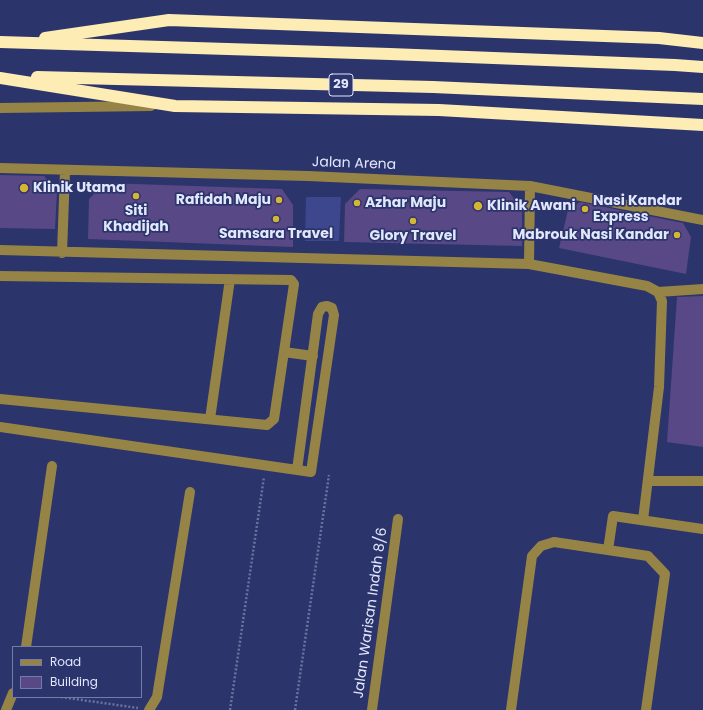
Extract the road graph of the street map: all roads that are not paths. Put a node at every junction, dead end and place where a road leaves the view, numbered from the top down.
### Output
1 (703, 35) edge
2 (659, 38) junction
3 (0, 42) edge
4 (12, 43) junction
5 (703, 43) edge
6 (703, 68) edge
7 (0, 77) edge
8 (703, 98) edge
9 (174, 106) junction
10 (0, 108) edge
11 (703, 125) edge
12 (0, 168) edge
13 (65, 171) junction
14 (530, 186) junction
15 (703, 220) edge
16 (0, 250) edge
17 (62, 253) junction
18 (529, 264) junction
19 (0, 276) edge
20 (230, 279) junction
21 (703, 289) edge
22 (658, 292) junction
23 (284, 352) junction
24 (312, 356) junction
25 (0, 399) edge
26 (210, 419) junction
27 (0, 426) edge
28 (52, 466) dead end
29 (297, 470) junction
30 (648, 481) junction
31 (703, 481) edge
32 (190, 492) dead end
33 (398, 519) dead end
34 (644, 520) junction
35 (703, 529) edge
36 (608, 550) junction
37 (26, 646) edge
38 (12, 695) edge
39 (6, 710) edge
40 (149, 710) edge
41 (372, 710) edge
42 (511, 710) edge
43 (646, 710) edge

1 - 2 highway
2 - 4 highway
2 - 5 highway
3 - 4 highway
4 - 6 highway
7 - 8 highway, 29
7 - 9 highway
9 - 10 street
9 - 11 highway
12 - 13 street, Jalan Arena
13 - 14 street, Jalan Arena
13 - 17 street
14 - 15 street, Jalan Arena
14 - 18 street
16 - 17 street
17 - 18 street
18 - 22 street
19 - 20 street
20 - 23 street
20 - 26 street
21 - 22 street
22 - 30 street
23 - 24 street
23 - 26 street
24 - 29 street
24 - 29 street
25 - 26 street
27 - 29 street
28 - 37 street
30 - 31 street
30 - 34 street
32 - 40 street
33 - 41 street, Jalan Warisan Indah 8/6
34 - 35 street
34 - 36 street
36 - 42 street
36 - 43 street
38 - 39 street

